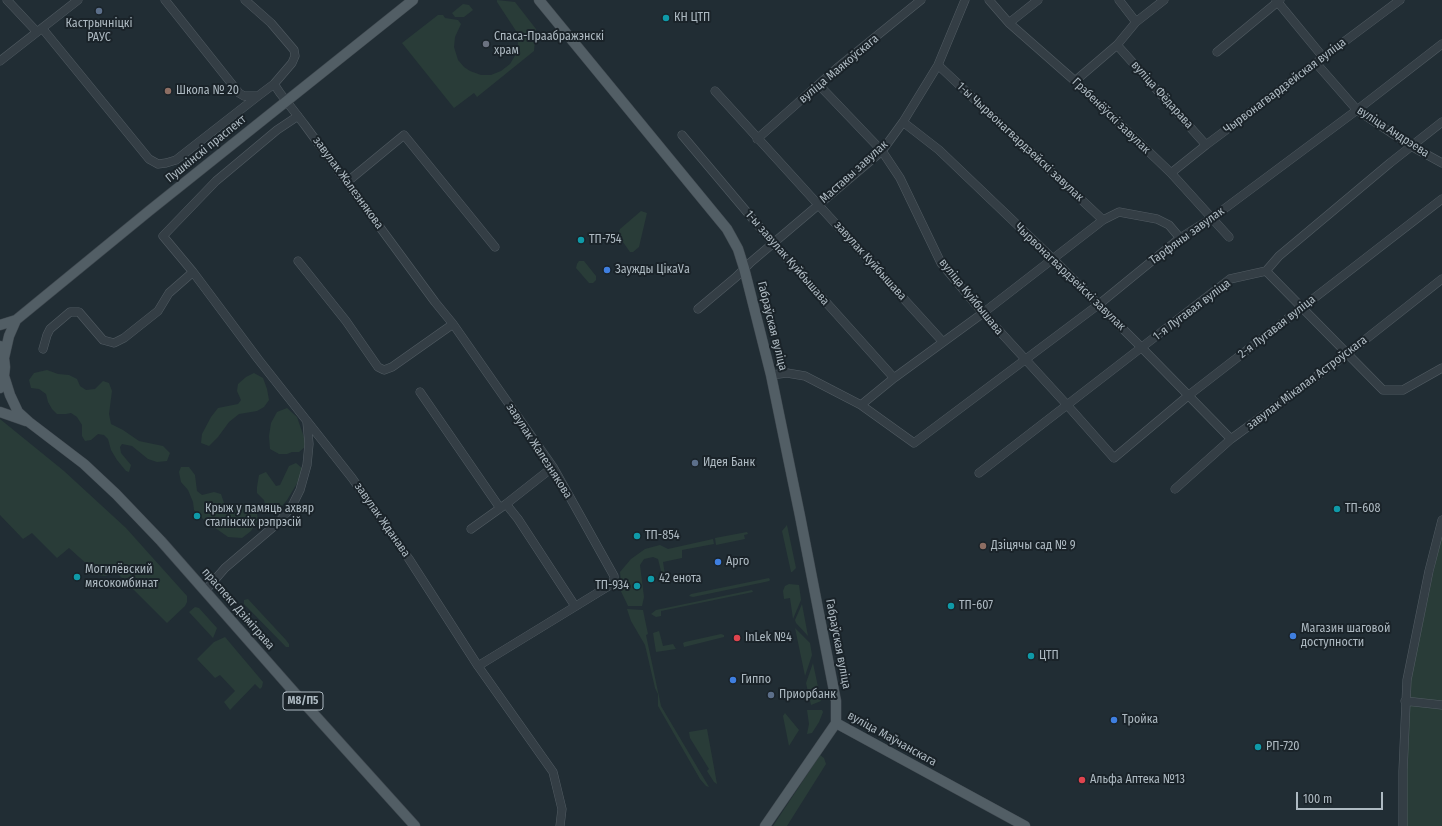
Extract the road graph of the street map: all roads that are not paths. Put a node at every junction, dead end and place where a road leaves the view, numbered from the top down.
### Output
1 (6, 0) edge
2 (78, 0) edge
3 (165, 0) edge
4 (245, 0) edge
5 (413, 0) edge
6 (539, 0) edge
7 (921, 0) edge
8 (965, 0) edge
9 (988, 0) edge
10 (1038, 0) edge
11 (1119, 0) edge
12 (1164, 0) edge
13 (1400, 0) edge
14 (1278, 1) edge
15 (1136, 22) junction
16 (1009, 23) junction
17 (40, 30) junction
18 (1442, 44) edge
19 (1117, 45) junction
20 (1217, 52) dead end
21 (1323, 57) junction
22 (0, 61) edge
23 (1316, 63) junction
24 (938, 65) junction
25 (1074, 81) junction
26 (274, 84) junction
27 (819, 85) junction
28 (715, 91) dead end
29 (258, 96) junction
30 (286, 101) junction
31 (1357, 110) junction
32 (298, 116) junction
33 (903, 122) junction
34 (1442, 122) edge
35 (682, 135) dead end
36 (757, 139) junction
37 (1206, 145) junction
38 (1411, 146) junction
39 (882, 150) junction
40 (1442, 163) edge
41 (1171, 174) junction
42 (347, 182) junction
43 (1442, 199) edge
44 (819, 204) junction
45 (1212, 218) junction
46 (1103, 220) junction
47 (1229, 237) dead end
48 (1180, 238) junction
49 (773, 243) junction
50 (495, 247) dead end
51 (1052, 259) junction
52 (298, 261) dead end
53 (744, 268) junction
54 (1266, 271) junction
55 (193, 272) junction
56 (1442, 279) edge
57 (1098, 306) junction
58 (1302, 308) junction
59 (698, 309) dead end
60 (983, 313) junction
61 (16, 320) junction
62 (0, 324) edge
63 (453, 324) junction
64 (943, 342) junction
65 (0, 346) edge
66 (1142, 348) junction
67 (43, 349) dead end
68 (1348, 354) junction
69 (4, 358) junction
70 (1025, 360) junction
71 (1442, 368) edge
72 (770, 375) junction
73 (4, 376) junction
74 (894, 378) junction
75 (0, 388) edge
76 (420, 392) dead end
77 (1189, 395) junction
78 (861, 405) junction
79 (1068, 406) junction
80 (0, 412) edge
81 (29, 422) junction
82 (307, 422) junction
83 (1231, 439) junction
84 (1114, 458) joint
85 (553, 467) junction
86 (979, 473) dead end
87 (1175, 489) dead end
88 (503, 506) junction
89 (1442, 520) edge
90 (471, 529) dead end
91 (205, 591) junction
92 (575, 606) junction
93 (478, 666) junction
94 (1405, 701) junction
95 (1442, 705) edge
96 (836, 723) junction
97 (415, 826) edge
98 (560, 826) edge
99 (765, 826) edge
100 (1025, 826) edge
101 (1403, 826) edge

1 - 17 street
2 - 17 street
3 - 29 street
4 - 26 street
5 - 30 main road, Пушкінскі праспект
6 - 53 main road, Габраўская вуліца
7 - 27 street, вуліца Маякоўскага
8 - 24 street, Маставы завулак
9 - 16 street, Грэбенёўскі завулак
10 - 16 street
11 - 15 street
12 - 15 street
13 - 21 street, Чырвонагвардзейская вуліца
14 - 20 street
14 - 21 street
15 - 19 street
16 - 25 street, Грэбенёўскі завулак
17 - 22 street
17 - 29 street
18 - 31 street, Тарфяны завулак
19 - 25 street
19 - 37 street, вуліца Фёдарава
21 - 23 street, Чырвонагвардзейская вуліца
23 - 31 street, вуліца Андрэева
23 - 37 street, Чырвонагвардзейская вуліца
24 - 33 street, Маставы завулак
24 - 46 street, 1-ы Чырвонагвардзейскі завулак
25 - 41 street, Грэбенёўскі завулак
26 - 29 street
26 - 30 street, завулак Жалезнякова
27 - 36 street, вуліца Маякоўскага
27 - 39 street, вуліца Куйбышава
28 - 36 street, завулак Куйбышава
30 - 32 street, завулак Жалезнякова
30 - 61 main road, Пушкінскі праспект
31 - 38 street, вуліца Андрэева
31 - 45 street, Тарфяны завулак
32 - 42 street, завулак Жалезнякова
32 - 55 street, завулак Жданава
33 - 39 street, Маставы завулак
33 - 51 street, Чырвонагвардзейскі завулак
34 - 38 street
35 - 49 street, 1-ы завулак Куйбышава
36 - 44 street, завулак Куйбышава
37 - 41 street, Чырвонагвардзейская вуліца
38 - 40 street, вуліца Андрэева
38 - 54 street
39 - 44 street, Маставы завулак
39 - 60 street, вуліца Куйбышава
41 - 45 street, Грэбенёўскі завулак
42 - 50 street
42 - 63 street, завулак Жалезнякова
43 - 58 street, 2-я Лугавая вуліца
44 - 49 street, Маставы завулак
44 - 64 street, завулак Куйбышава
45 - 47 street, Грэбенёўскі завулак
45 - 48 street, Тарфяны завулак
46 - 48 street
46 - 51 street
48 - 57 street, Тарфяны завулак
49 - 53 street, Маставы завулак
49 - 74 street, 1-ы завулак Куйбышава
51 - 57 street, Чырвонагвардзейскі завулак
51 - 60 street
52 - 63 street
53 - 59 street, Маставы завулак
53 - 72 main road, Габраўская вуліца
54 - 58 street
54 - 66 street, 1-я Лугавая вуліца
55 - 67 street
55 - 82 street, завулак Жданава
56 - 68 street, завулак Мікалая Астроўскага
57 - 66 street, Чырвонагвардзейскі завулак
57 - 70 street, Тарфяны завулак
58 - 68 street
58 - 77 street, 2-я Лугавая вуліца
60 - 64 street
60 - 70 street, вуліца Куйбышава
61 - 62 main road
61 - 69 main road
63 - 85 street, завулак Жалезнякова
64 - 74 street
65 - 69 main road, М8/П5
66 - 77 street, Чырвонагвардзейскі завулак
66 - 79 street, 1-я Лугавая вуліца
68 - 71 street
68 - 83 street, завулак Мікалая Астроўскага
69 - 73 main road, М8/П5
70 - 78 street, Тарфяны завулак
70 - 79 street, вуліца Куйбышава
72 - 78 street
72 - 96 main road, Габраўская вуліца
73 - 75 main road, М8/П5
73 - 81 main road, М8/П5
74 - 78 street
76 - 88 street
77 - 83 street, Чырвонагвардзейскі завулак
77 - 84 street, 2-я Лугавая вуліца
79 - 84 street, вуліца Куйбышава
79 - 86 street, 1-я Лугавая вуліца
80 - 81 main road, М8/П5
81 - 91 main road, праспект Дзімітрава / М8/П5
82 - 91 street
82 - 93 street, завулак Жданава
83 - 87 street, завулак Мікалая Астроўскага
85 - 88 street
85 - 92 street, завулак Жалезнякова
88 - 90 street
88 - 92 street
89 - 94 street
91 - 97 main road, праспект Дзімітрава / М8/П5
92 - 93 street
93 - 98 street, завулак Жданава
94 - 95 street
94 - 101 street
96 - 99 main road, вуліца Маўчанскага
96 - 100 main road, вуліца Маўчанскага

